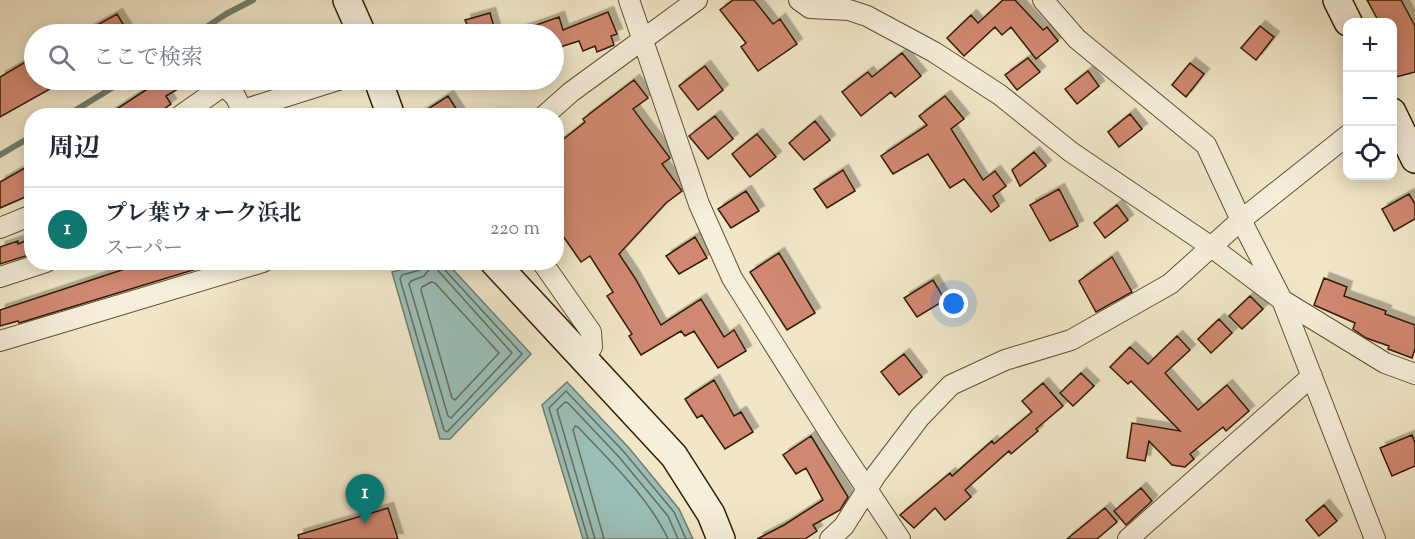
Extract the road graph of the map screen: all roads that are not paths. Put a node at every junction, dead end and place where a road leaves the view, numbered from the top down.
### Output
1 (347, 0) edge
2 (629, 0) edge
3 (697, 0) edge
4 (799, 0) edge
5 (1043, 0) edge
6 (1337, 0) edge
7 (1346, 18) edge
8 (358, 24) edge
9 (642, 39) junction
10 (217, 90) edge
11 (229, 90) edge
12 (309, 90) edge
13 (382, 90) edge
14 (191, 108) edge
15 (241, 108) edge
16 (256, 108) edge
17 (388, 108) edge
18 (552, 108) edge
19 (1397, 122) edge
20 (1343, 138) edge
21 (1415, 159) edge
22 (24, 218) edge
23 (1241, 220) junction
24 (0, 228) edge
25 (1210, 246) junction
26 (24, 269) edge
27 (236, 270) edge
28 (501, 270) edge
29 (548, 270) edge
30 (0, 276) edge
31 (1282, 300) junction
32 (0, 341) edge
33 (584, 359) junction
34 (1415, 374) edge
35 (1312, 376) junction
36 (867, 489) junction
37 (721, 539) edge
38 (830, 539) edge
39 (900, 539) edge
40 (1128, 539) edge
41 (1375, 539) edge

1 - 8 street
2 - 9 street
3 - 9 street
4 - 25 street
5 - 23 street
6 - 7 street
9 - 18 street
9 - 36 street
10 - 14 street
11 - 15 street
12 - 16 street
13 - 17 street
19 - 21 street
20 - 23 street
22 - 24 street
23 - 25 street
23 - 31 street
25 - 31 street
25 - 36 street
26 - 30 street
27 - 32 street
28 - 33 street
29 - 33 street
31 - 34 street
31 - 35 street
33 - 37 street
35 - 40 street
35 - 41 street
36 - 38 street
36 - 39 street

